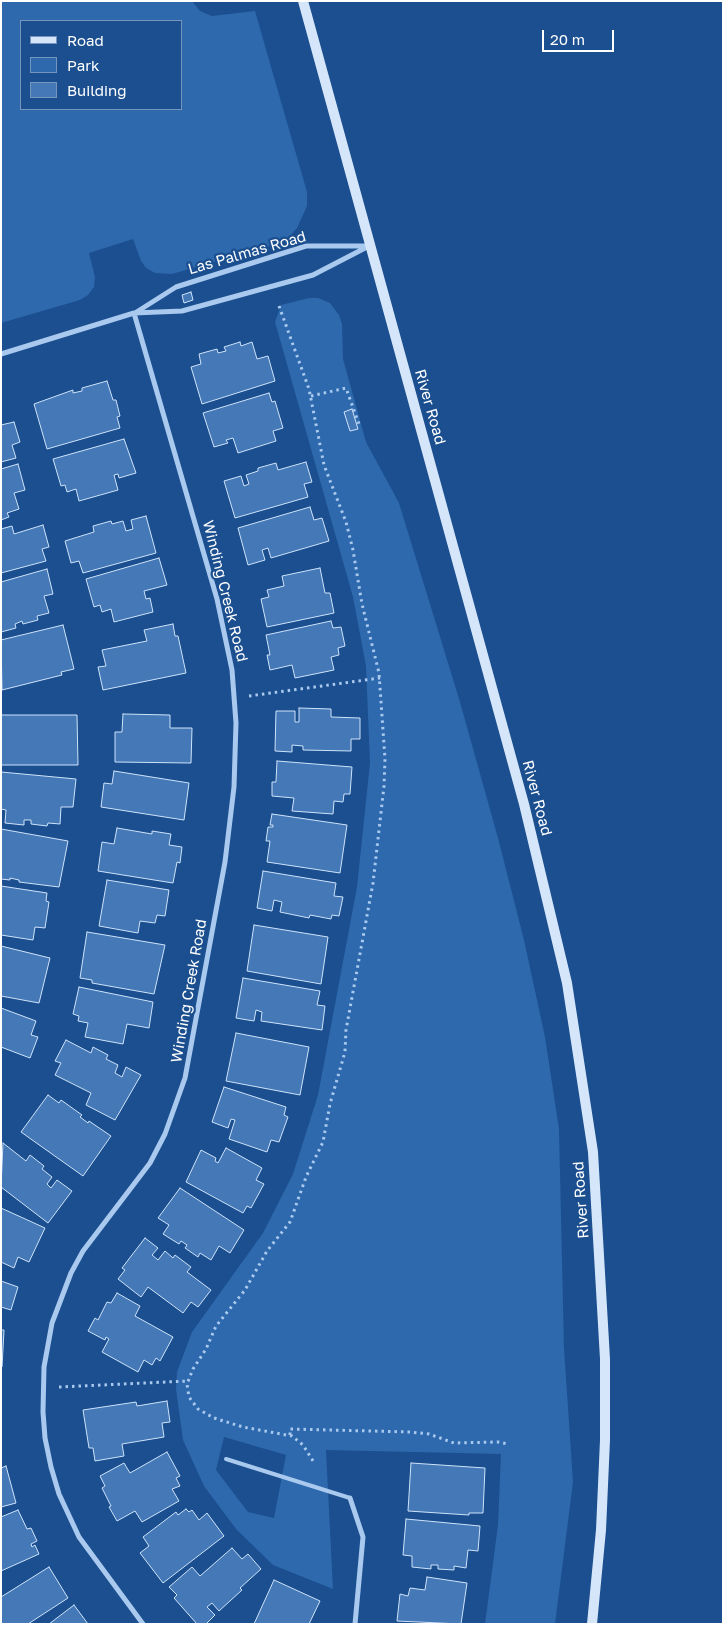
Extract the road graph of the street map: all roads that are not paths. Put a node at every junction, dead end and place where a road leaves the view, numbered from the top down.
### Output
1 (303, 1) edge
2 (369, 246) junction
3 (134, 313) junction
4 (1, 354) edge
5 (226, 1459) dead end
6 (350, 1498) joint
7 (143, 1624) edge
8 (355, 1624) edge
9 (592, 1624) edge

1 - 2 main road, River Road
2 - 3 street, Las Palmas Road
2 - 3 street, Las Palmas Road
2 - 9 main road, River Road
3 - 4 street, Las Palmas Road
3 - 7 street, Winding Creek Road
5 - 6 lane
6 - 8 street

